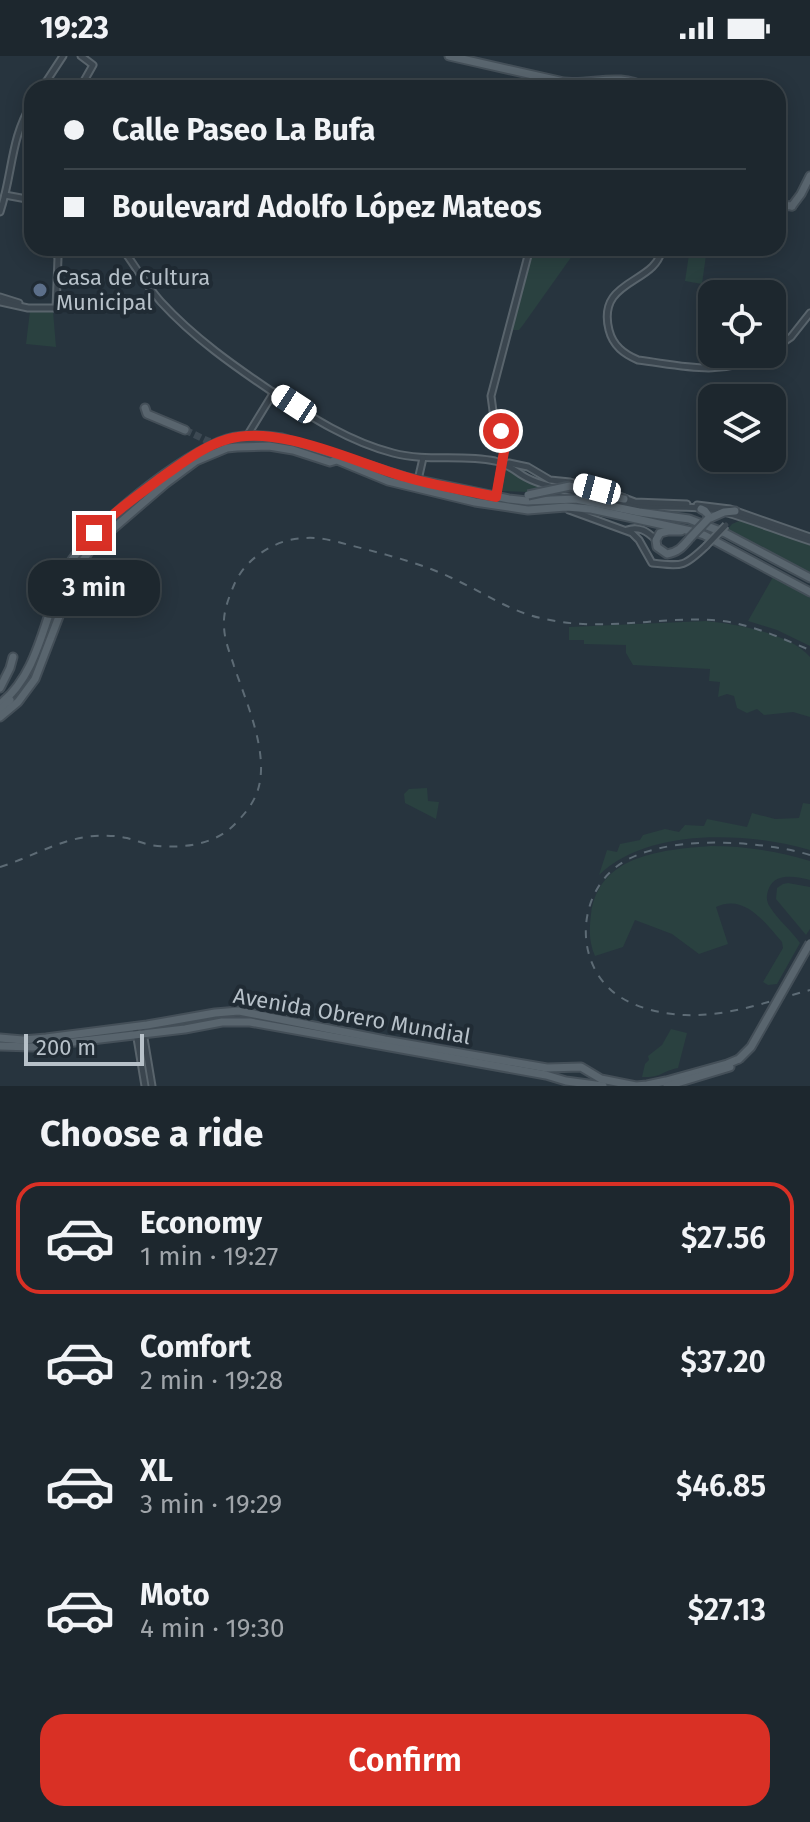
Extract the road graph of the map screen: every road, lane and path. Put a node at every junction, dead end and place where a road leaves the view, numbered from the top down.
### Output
1 (63, 56) edge
2 (81, 56) edge
3 (449, 56) edge
4 (47, 80) edge
5 (85, 80) edge
6 (555, 80) edge
7 (24, 118) edge
8 (810, 176) edge
9 (810, 187) edge
10 (5, 195) junction
11 (24, 199) edge
12 (786, 206) edge
13 (792, 206) junction
14 (0, 212) edge
15 (57, 256) edge
16 (127, 256) edge
17 (528, 256) edge
18 (660, 256) edge
19 (0, 299) edge
20 (810, 313) edge
21 (786, 340) edge
22 (698, 367) edge
23 (274, 392) junction
24 (145, 408) dead end
25 (185, 430) tunnel mouth
26 (247, 436) junction
27 (231, 443) tunnel mouth
28 (505, 446) junction
29 (293, 450) junction
30 (423, 457) junction
31 (502, 462) junction
32 (515, 463) junction
33 (540, 479) junction
34 (418, 480) junction
35 (151, 491) dead end
36 (496, 497) junction
37 (509, 499) junction
38 (624, 499) junction
39 (561, 508) junction
40 (701, 509) joint
41 (735, 511) joint
42 (716, 512) junction
43 (745, 519) junction
44 (726, 528) junction
45 (627, 530) junction
46 (691, 534) junction
47 (810, 539) edge
48 (656, 540) junction
49 (94, 545) junction
50 (683, 546) junction
51 (667, 554) junction
52 (695, 557) junction
53 (667, 566) junction
54 (810, 578) edge
55 (810, 592) edge
56 (13, 657) dead end
57 (0, 688) edge
58 (12, 694) junction
59 (0, 704) edge
60 (0, 710) edge
61 (0, 717) edge
62 (810, 946) edge
63 (139, 1032) junction
64 (0, 1038) edge
65 (0, 1046) edge
66 (741, 1060) junction
67 (647, 1085) edge
68 (145, 1086) edge
69 (152, 1086) edge
70 (603, 1086) edge
71 (667, 1086) edge

1 - 4 street
2 - 5 street
3 - 6 main road
7 - 10 street
8 - 13 main road
9 - 13 main road
10 - 11 street
10 - 14 street
12 - 13 main road
15 - 19 street
16 - 23 street
17 - 28 street
18 - 22 street
20 - 21 street
23 - 26 street
23 - 30 street
24 - 25 main road
26 - 34 main road
26 - 58 main road
27 - 29 main road
28 - 31 street
28 - 32 street
29 - 39 main road
29 - 49 main road
30 - 31 street
30 - 34 street
31 - 32 street
31 - 33 street
31 - 36 street
32 - 33 street
33 - 38 street
33 - 40 street
34 - 36 main road
35 - 49 main road
36 - 37 main road
37 - 38 main road, bridge
37 - 44 main road
38 - 42 street
39 - 45 street
39 - 46 main road
40 - 42 main road
41 - 42 main road
41 - 47 street
42 - 43 street
42 - 44 street
42 - 46 main road, bridge
43 - 44 street
43 - 47 street
44 - 52 street, bridge
44 - 54 main road
45 - 48 street
45 - 53 street
46 - 48 main road
46 - 50 main road
46 - 55 main road
48 - 51 main road
49 - 61 main road
50 - 51 main road
50 - 52 street
51 - 53 street
52 - 53 street
56 - 57 main road
58 - 59 main road
58 - 60 main road
62 - 66 main road, bridge
63 - 64 main road, Avenida Obrero Mundial
63 - 65 main road
63 - 67 main road, Avenida Obrero Mundial
63 - 68 street
63 - 69 street
63 - 70 main road, Avenida Obrero Mundial
66 - 67 main road
66 - 71 main road

